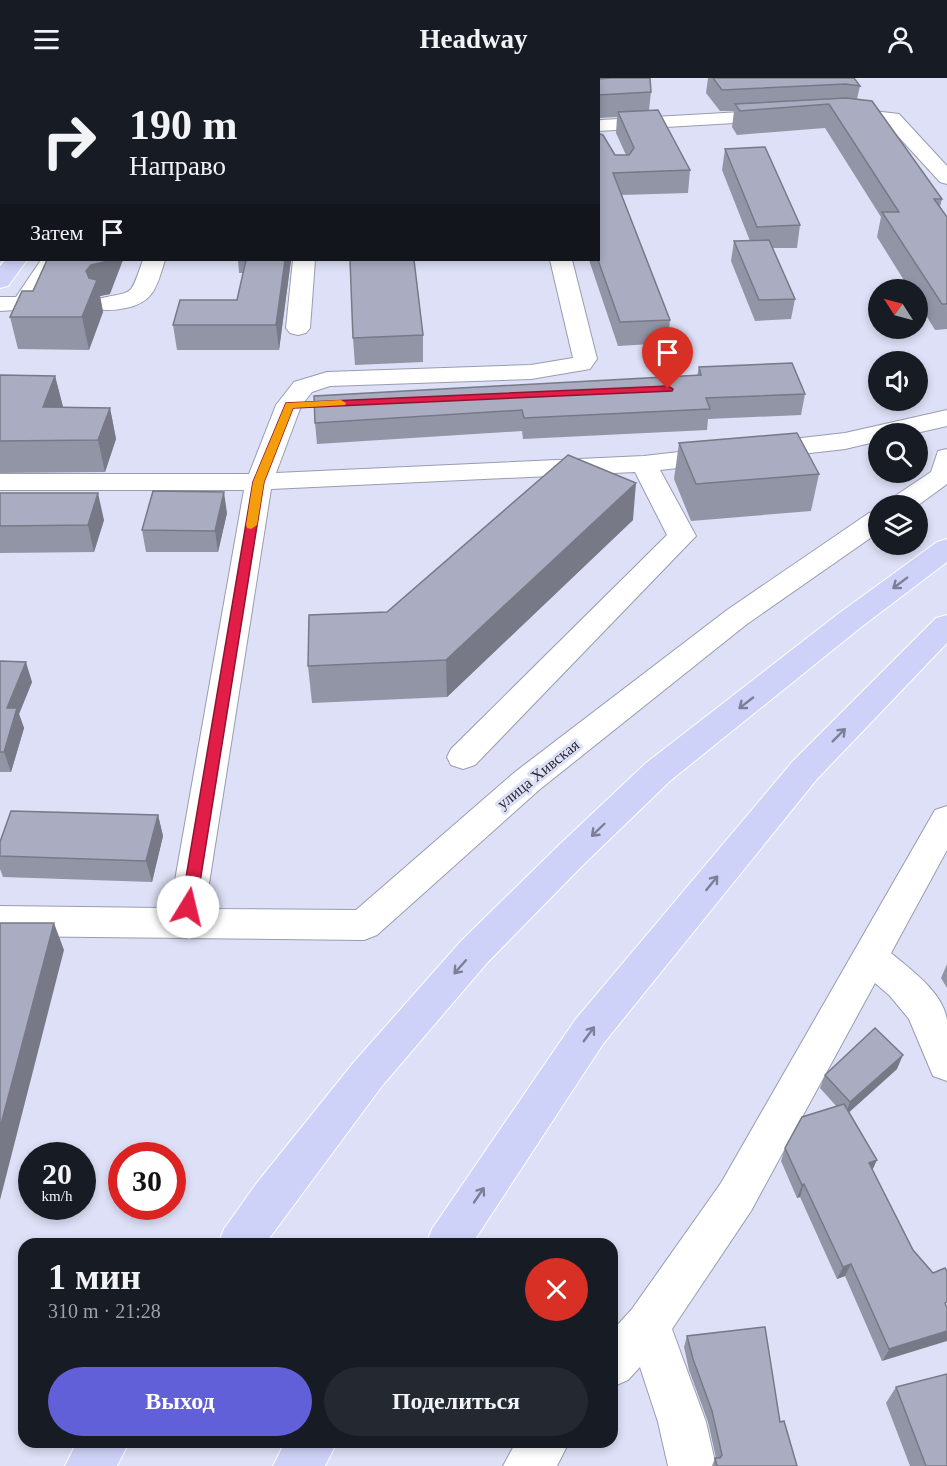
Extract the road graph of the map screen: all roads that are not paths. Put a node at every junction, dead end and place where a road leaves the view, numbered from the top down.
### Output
1 (819, 114) edge
2 (796, 116) edge
3 (603, 132) edge
4 (947, 178) edge
5 (15, 261) edge
6 (51, 261) edge
7 (154, 261) edge
8 (304, 261) edge
9 (561, 261) edge
10 (0, 281) edge
11 (0, 304) edge
12 (23, 304) junction
13 (48, 304) edge
14 (106, 304) dead end
15 (298, 328) dead end
16 (325, 403) edge
17 (289, 405) junction
18 (947, 418) edge
19 (644, 464) junction
20 (946, 468) edge
21 (0, 482) edge
22 (258, 482) junction
23 (912, 495) edge
24 (868, 527) edge
25 (947, 548) edge
26 (947, 625) edge
27 (463, 757) dead end
28 (947, 819) edge
29 (179, 915) junction
30 (0, 921) edge
31 (871, 957) junction
32 (947, 1064) edge
33 (243, 1238) edge
34 (451, 1238) edge
35 (648, 1325) junction
36 (618, 1358) edge
37 (101, 1448) edge
38 (309, 1448) edge
39 (540, 1448) edge
40 (89, 1466) edge
41 (297, 1466) edge
42 (527, 1466) edge
43 (692, 1466) edge

1 - 4 street
2 - 3 street
5 - 10 main road
6 - 12 street
7 - 14 street
8 - 15 street
9 - 17 street
11 - 12 street
12 - 13 street
16 - 17 street
17 - 22 street
18 - 19 street
19 - 22 street
19 - 27 street
20 - 23 street
21 - 22 street
22 - 29 street
24 - 29 street, улица Хивская
25 -> 33 main road
34 -> 26 main road
28 - 31 street
29 - 30 street, улица Хивская
31 - 32 street
31 - 35 street
35 - 36 street
35 - 43 street
37 - 40 main road
38 - 41 main road
39 - 42 street

